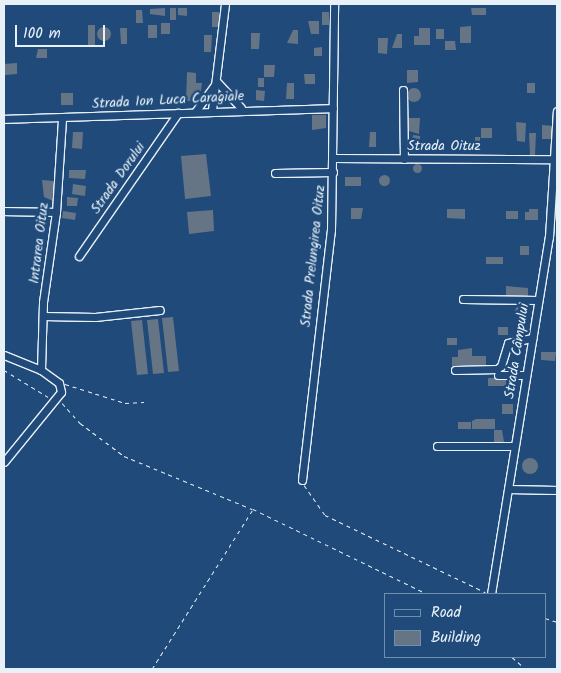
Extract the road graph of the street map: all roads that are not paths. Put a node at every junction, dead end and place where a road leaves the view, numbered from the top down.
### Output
1 (225, 4) edge
2 (334, 4) edge
3 (217, 82) junction
4 (403, 90) dead end
5 (242, 108) junction
6 (333, 108) junction
7 (212, 110) junction
8 (195, 112) junction
9 (557, 112) edge
10 (178, 113) junction
11 (4, 118) edge
12 (62, 118) junction
13 (334, 158) junction
14 (404, 158) junction
15 (554, 159) junction
16 (333, 172) junction
17 (275, 173) dead end
18 (4, 211) edge
19 (56, 212) junction
20 (79, 256) dead end
21 (463, 299) dead end
22 (538, 300) junction
23 (160, 310) dead end
24 (43, 316) junction
25 (532, 338) junction
26 (4, 355) edge
27 (41, 370) junction
28 (455, 370) dead end
29 (498, 375) dead end
30 (526, 375) junction
31 (437, 446) dead end
32 (514, 446) junction
33 (4, 462) edge
34 (302, 480) road end
35 (508, 489) junction
36 (557, 490) edge
37 (490, 593) edge

1 - 3 street
2 - 6 street, Strada Prelungirea Oituz
3 - 5 street
3 - 7 street
3 - 8 street
4 - 14 street
5 - 6 street, Strada Ion Luca Caragiale
5 - 7 street, Strada Ion Luca Caragiale
6 - 13 street, Strada Prelungirea Oituz
7 - 8 street, Strada Ion Luca Caragiale
8 - 10 street, Strada Ion Luca Caragiale
9 - 15 street, Strada Câmpului
10 - 12 street, Strada Ion Luca Caragiale
10 - 20 street, Strada Dorului
11 - 12 street, Strada Ion Luca Caragiale
12 - 19 street, Intrarea Oituz
13 - 14 street, Strada Oituz
13 - 16 street, Strada Prelungirea Oituz
14 - 15 street, Strada Oituz
15 - 22 street, Strada Câmpului
16 - 17 street
16 - 34 street, Strada Prelungirea Oituz
18 - 19 street
19 - 24 street, Intrarea Oituz
21 - 22 street
22 - 25 street, Strada Câmpului
23 - 24 street
24 - 27 street, Intrarea Oituz
25 - 28 street
25 - 30 street, Strada Câmpului
26 - 27 street
27 - 33 street
29 - 30 street
30 - 32 street, Strada Câmpului
31 - 32 street
32 - 35 street, Strada Câmpului
35 - 36 street
35 - 37 street, Strada Câmpului

